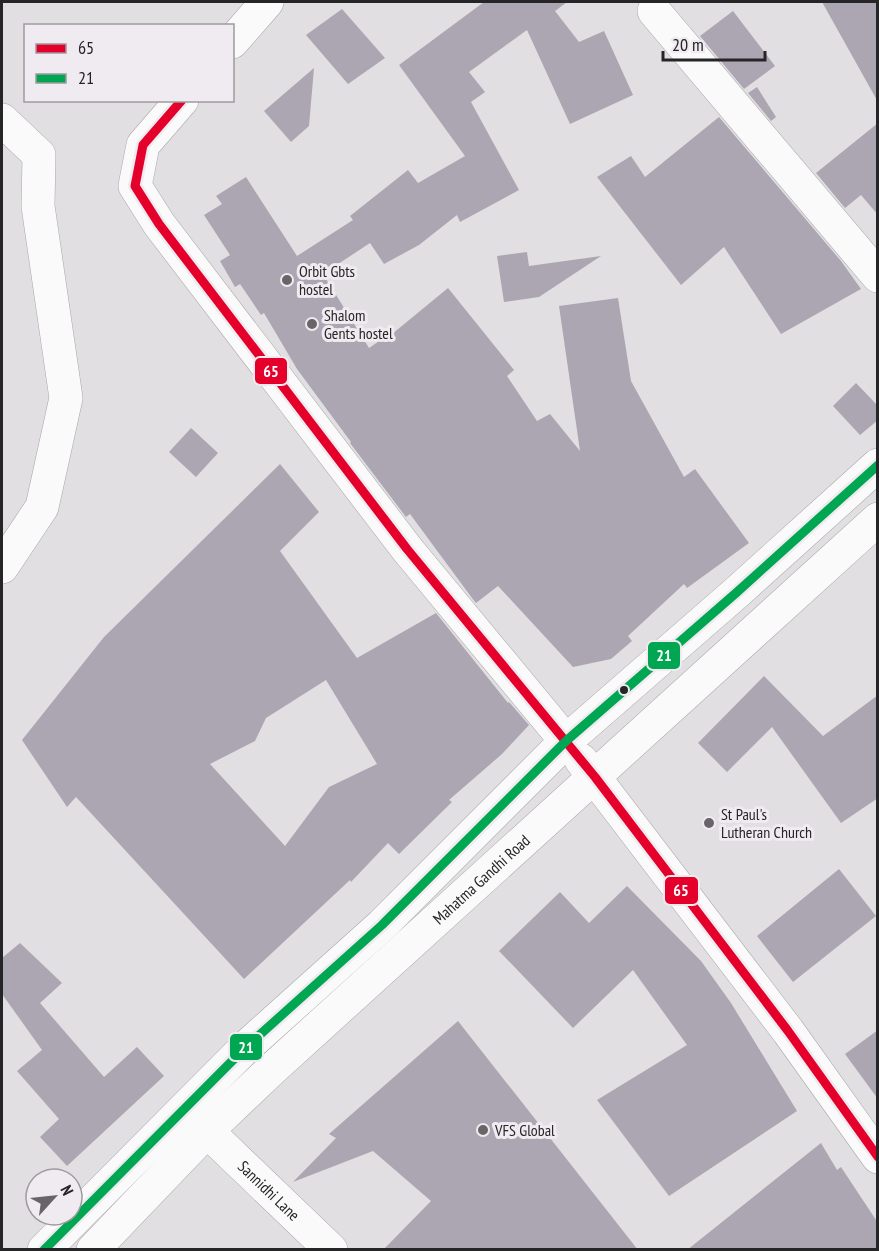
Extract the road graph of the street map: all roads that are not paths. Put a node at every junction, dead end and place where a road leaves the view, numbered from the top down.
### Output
1 (267, 2) edge
2 (654, 11) dead end
3 (234, 40) edge
4 (180, 102) edge
5 (2, 120) edge
6 (878, 276) edge
7 (878, 465) edge
8 (878, 519) edge
9 (2, 567) edge
10 (566, 741) junction
11 (595, 777) junction
12 (207, 1131) junction
13 (878, 1157) edge
14 (44, 1250) edge
15 (93, 1250) edge
16 (331, 1250) edge

1 - 3 main road
2 - 6 main road
4 - 10 main road
5 - 9 main road
7 - 10 main road
8 - 11 main road, Mahatma Gandhi Road
10 - 11 main road
10 - 14 main road
11 - 12 main road, Mahatma Gandhi Road
11 - 13 main road
12 - 15 main road, Mahatma Gandhi Road
12 - 16 main road, Sannidhi Lane

